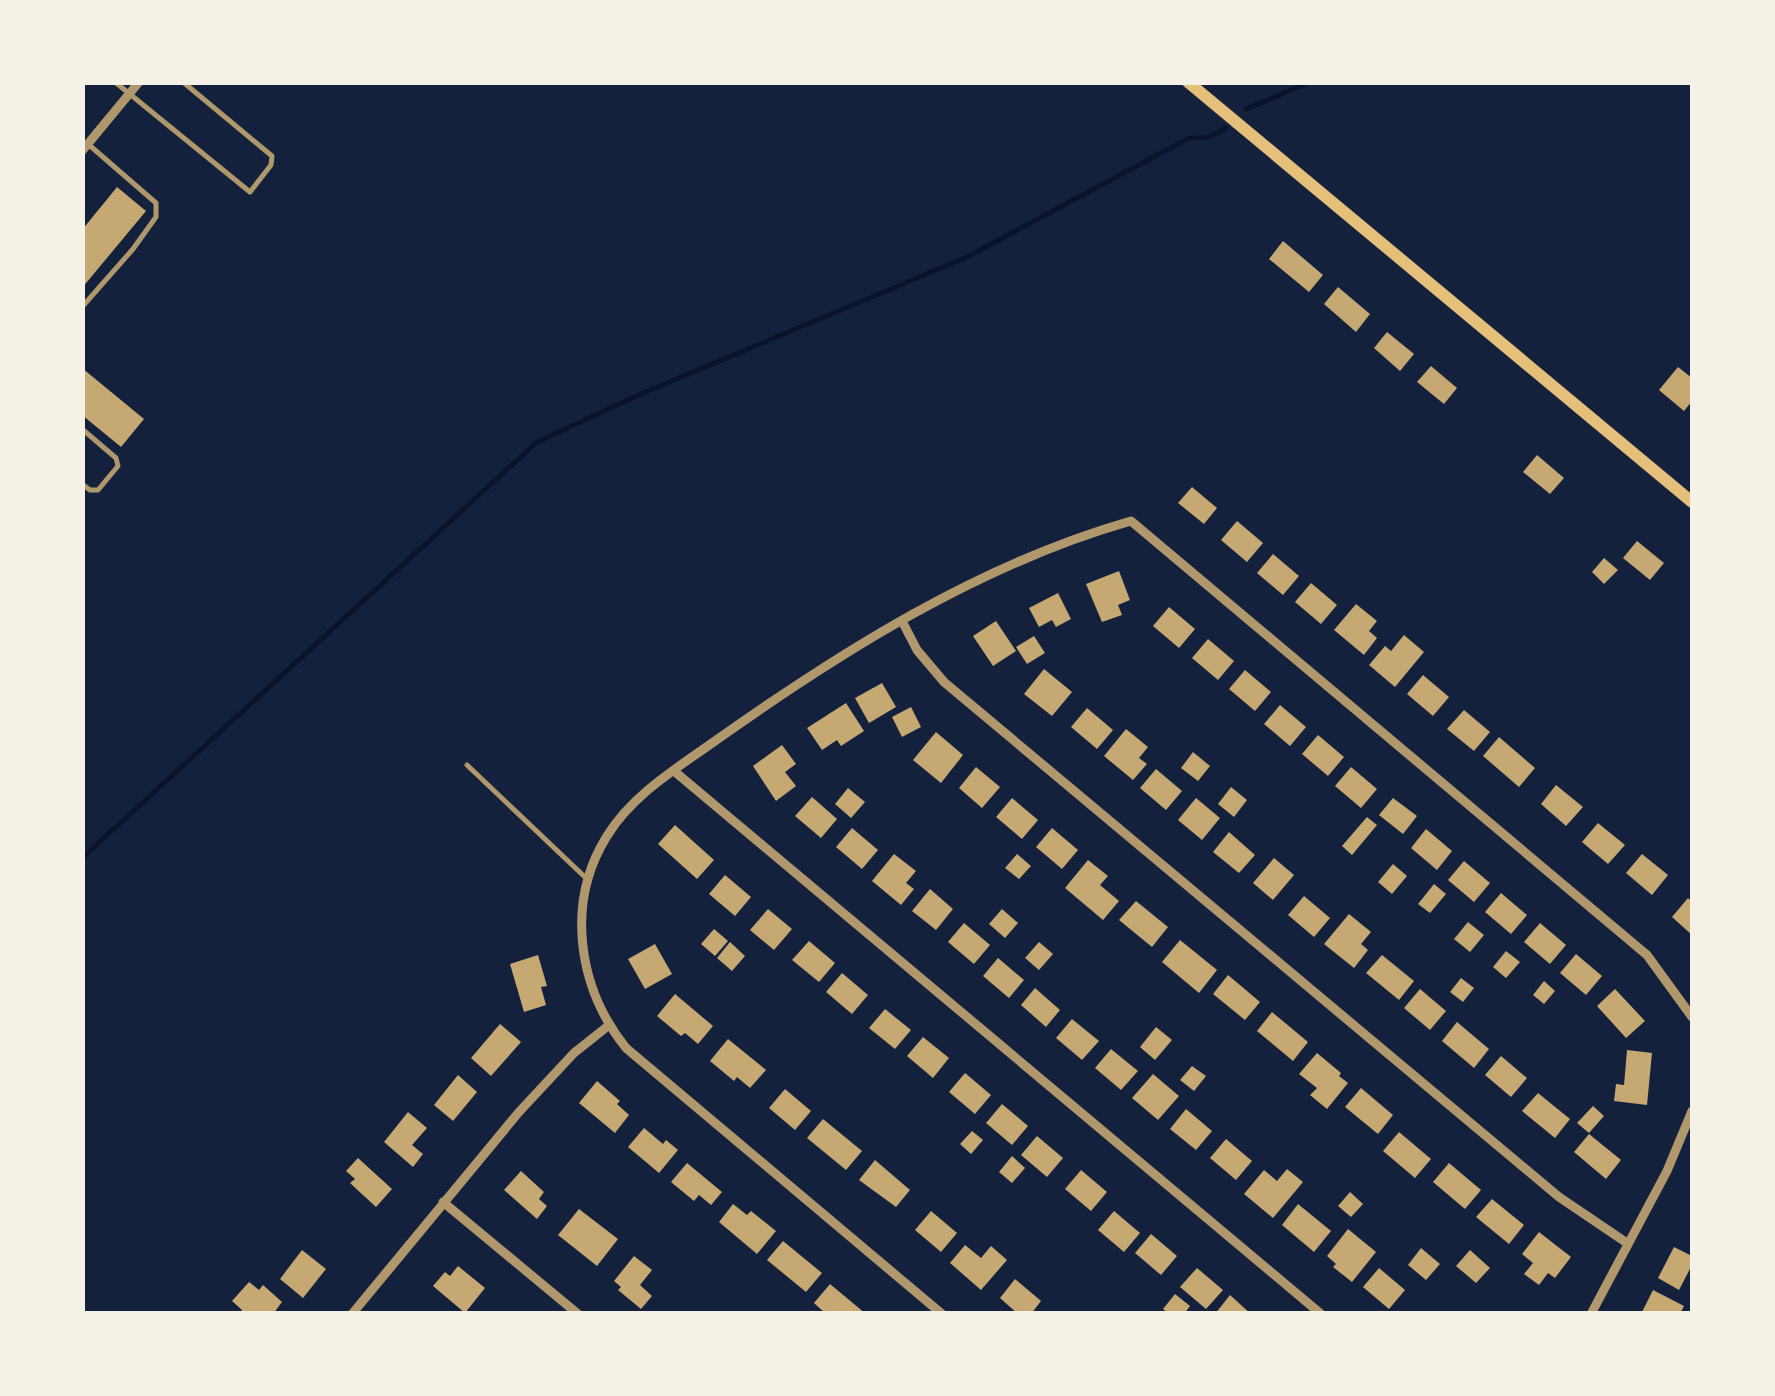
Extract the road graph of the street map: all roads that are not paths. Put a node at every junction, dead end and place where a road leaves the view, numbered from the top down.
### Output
1 (115, 82) edge
2 (139, 82) edge
3 (183, 82) edge
4 (1188, 82) edge
5 (128, 96) junction
6 (85, 147) edge
7 (82, 307) edge
8 (82, 429) edge
9 (82, 484) edge
10 (1692, 502) edge
11 (902, 621) junction
12 (467, 765) dead end
13 (674, 771) junction
14 (586, 879) junction
15 (1692, 1017) edge
16 (608, 1026) junction
17 (1692, 1110) edge
18 (444, 1202) junction
19 (1628, 1244) junction
20 (352, 1314) edge
21 (578, 1314) edge
22 (942, 1314) edge
23 (1322, 1314) edge
24 (1591, 1314) edge

1 - 5 lane
2 - 5 street
3 - 5 lane
4 - 10 main road
5 - 6 street
6 - 7 lane
8 - 9 lane
11 - 13 street
11 - 15 street
11 - 19 street
12 - 14 lane
13 - 14 street
13 - 23 street
14 - 16 street
16 - 18 street
16 - 22 street
17 - 19 street
18 - 20 street
18 - 21 street
19 - 24 street

